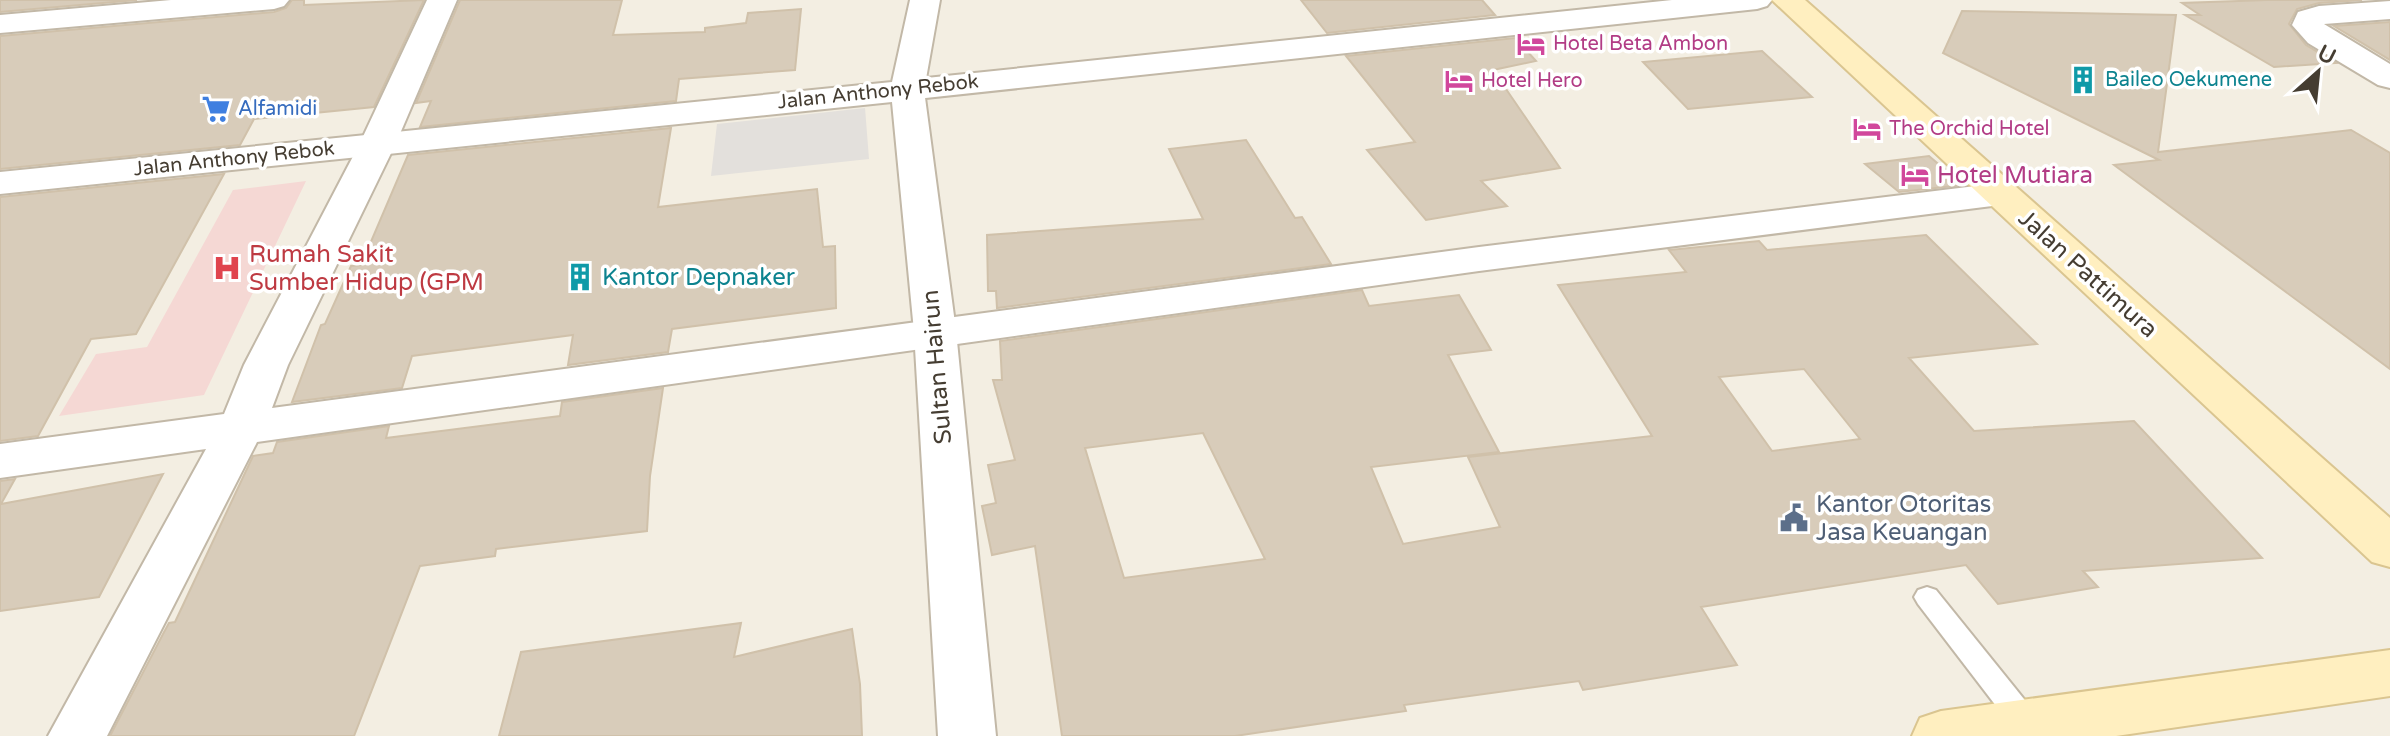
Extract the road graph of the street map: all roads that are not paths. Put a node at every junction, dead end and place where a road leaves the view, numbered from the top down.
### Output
1 (274, 0) edge
2 (442, 0) edge
3 (925, 0) edge
4 (1757, 0) edge
5 (1787, 0) edge
6 (2390, 10) edge
7 (0, 24) edge
8 (2390, 78) edge
9 (907, 90) junction
10 (378, 143) junction
11 (0, 183) edge
12 (2000, 194) junction
13 (935, 331) junction
14 (241, 428) junction
15 (0, 461) edge
16 (2390, 548) edge
17 (1927, 597) dead end
18 (2390, 673) edge
19 (2027, 724) junction
20 (77, 736) edge
21 (967, 736) edge
22 (1941, 736) edge

1 - 7 street
2 - 10 street
3 - 9 street, Sultan Hairun
4 - 9 street, Jalan Anthony Rebok
5 - 12 main road, Jalan Pattimura
6 - 8 street
9 - 10 street, Jalan Anthony Rebok
9 - 13 street, Sultan Hairun
10 - 11 street, Jalan Anthony Rebok
10 - 14 street
12 - 13 street
12 - 16 main road, Jalan Pattimura
13 - 14 street
13 - 21 street, Sultan Hairun
14 - 15 street
14 - 20 street
17 - 19 lane
18 - 19 main road
19 - 22 main road

